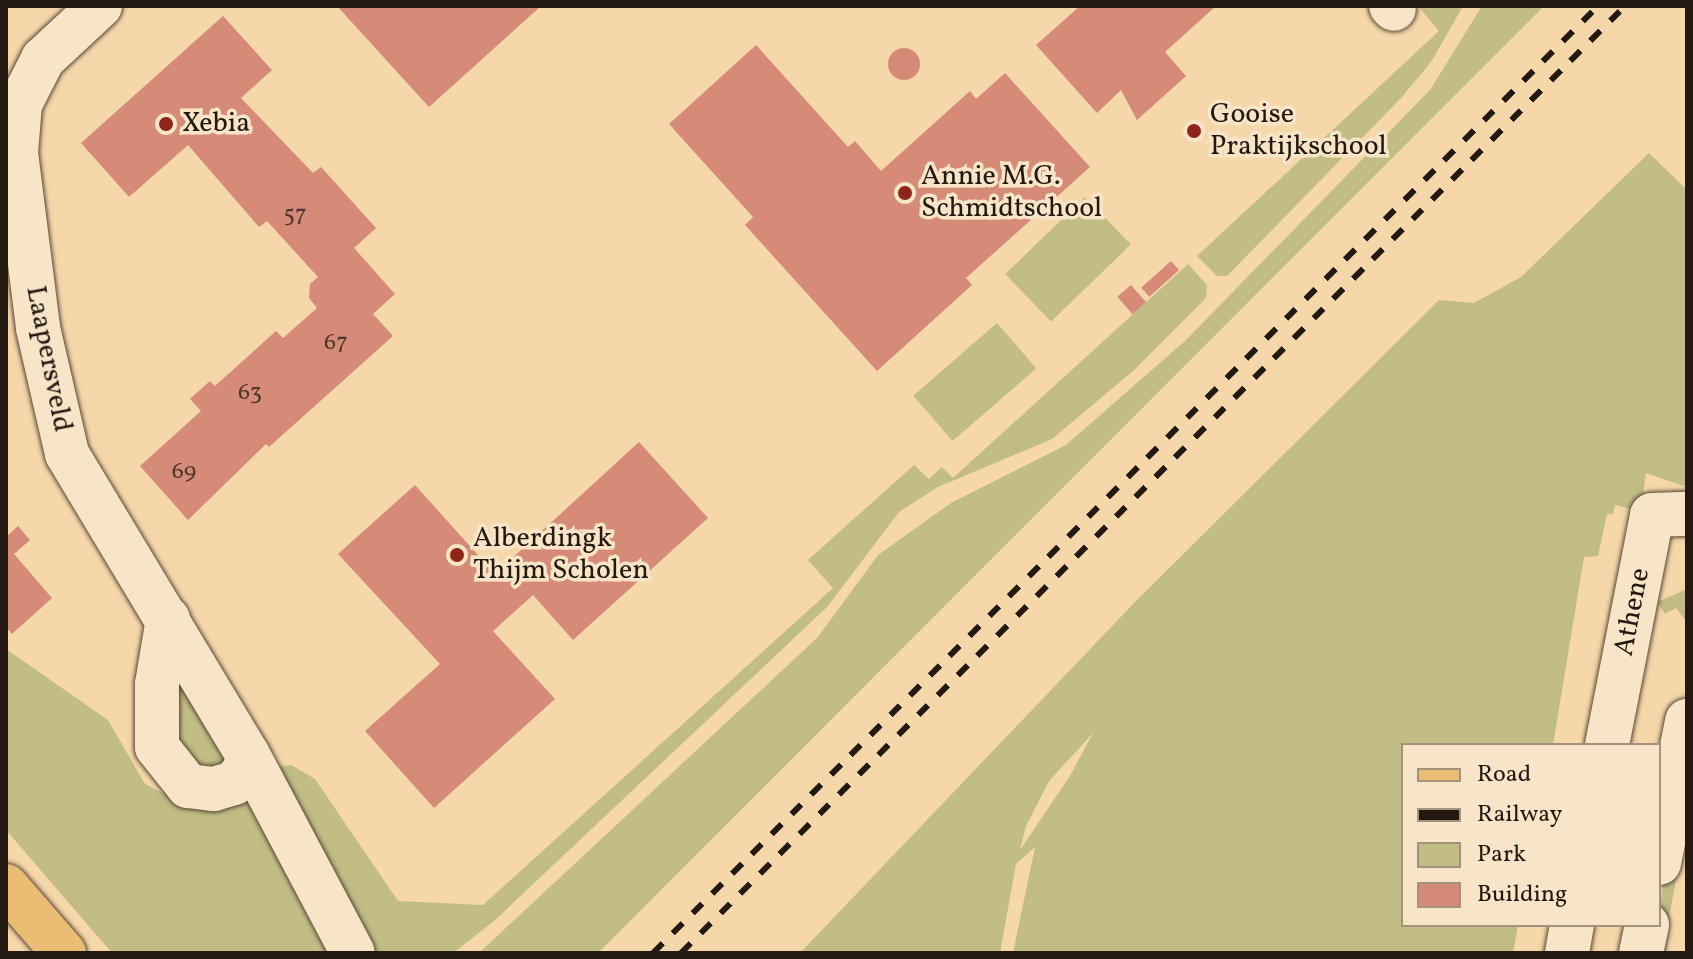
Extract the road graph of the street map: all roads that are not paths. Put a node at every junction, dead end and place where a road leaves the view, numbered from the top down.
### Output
1 (100, 6) edge
2 (1669, 515) edge
3 (168, 619) junction
4 (1687, 721) edge
5 (1608, 743) edge
6 (248, 755) junction
7 (1661, 853) edge
8 (6, 886) edge
9 (1572, 927) edge
10 (1647, 927) edge
11 (64, 953) edge
12 (353, 953) edge
13 (1567, 953) edge
14 (1641, 953) edge

1 - 3 street, Laapersveld
2 - 5 street, Athene
3 - 6 street, Laapersveld
3 - 6 street
4 - 7 street
6 - 12 street, Laapersveld
8 - 11 main road
9 - 13 street
10 - 14 street

